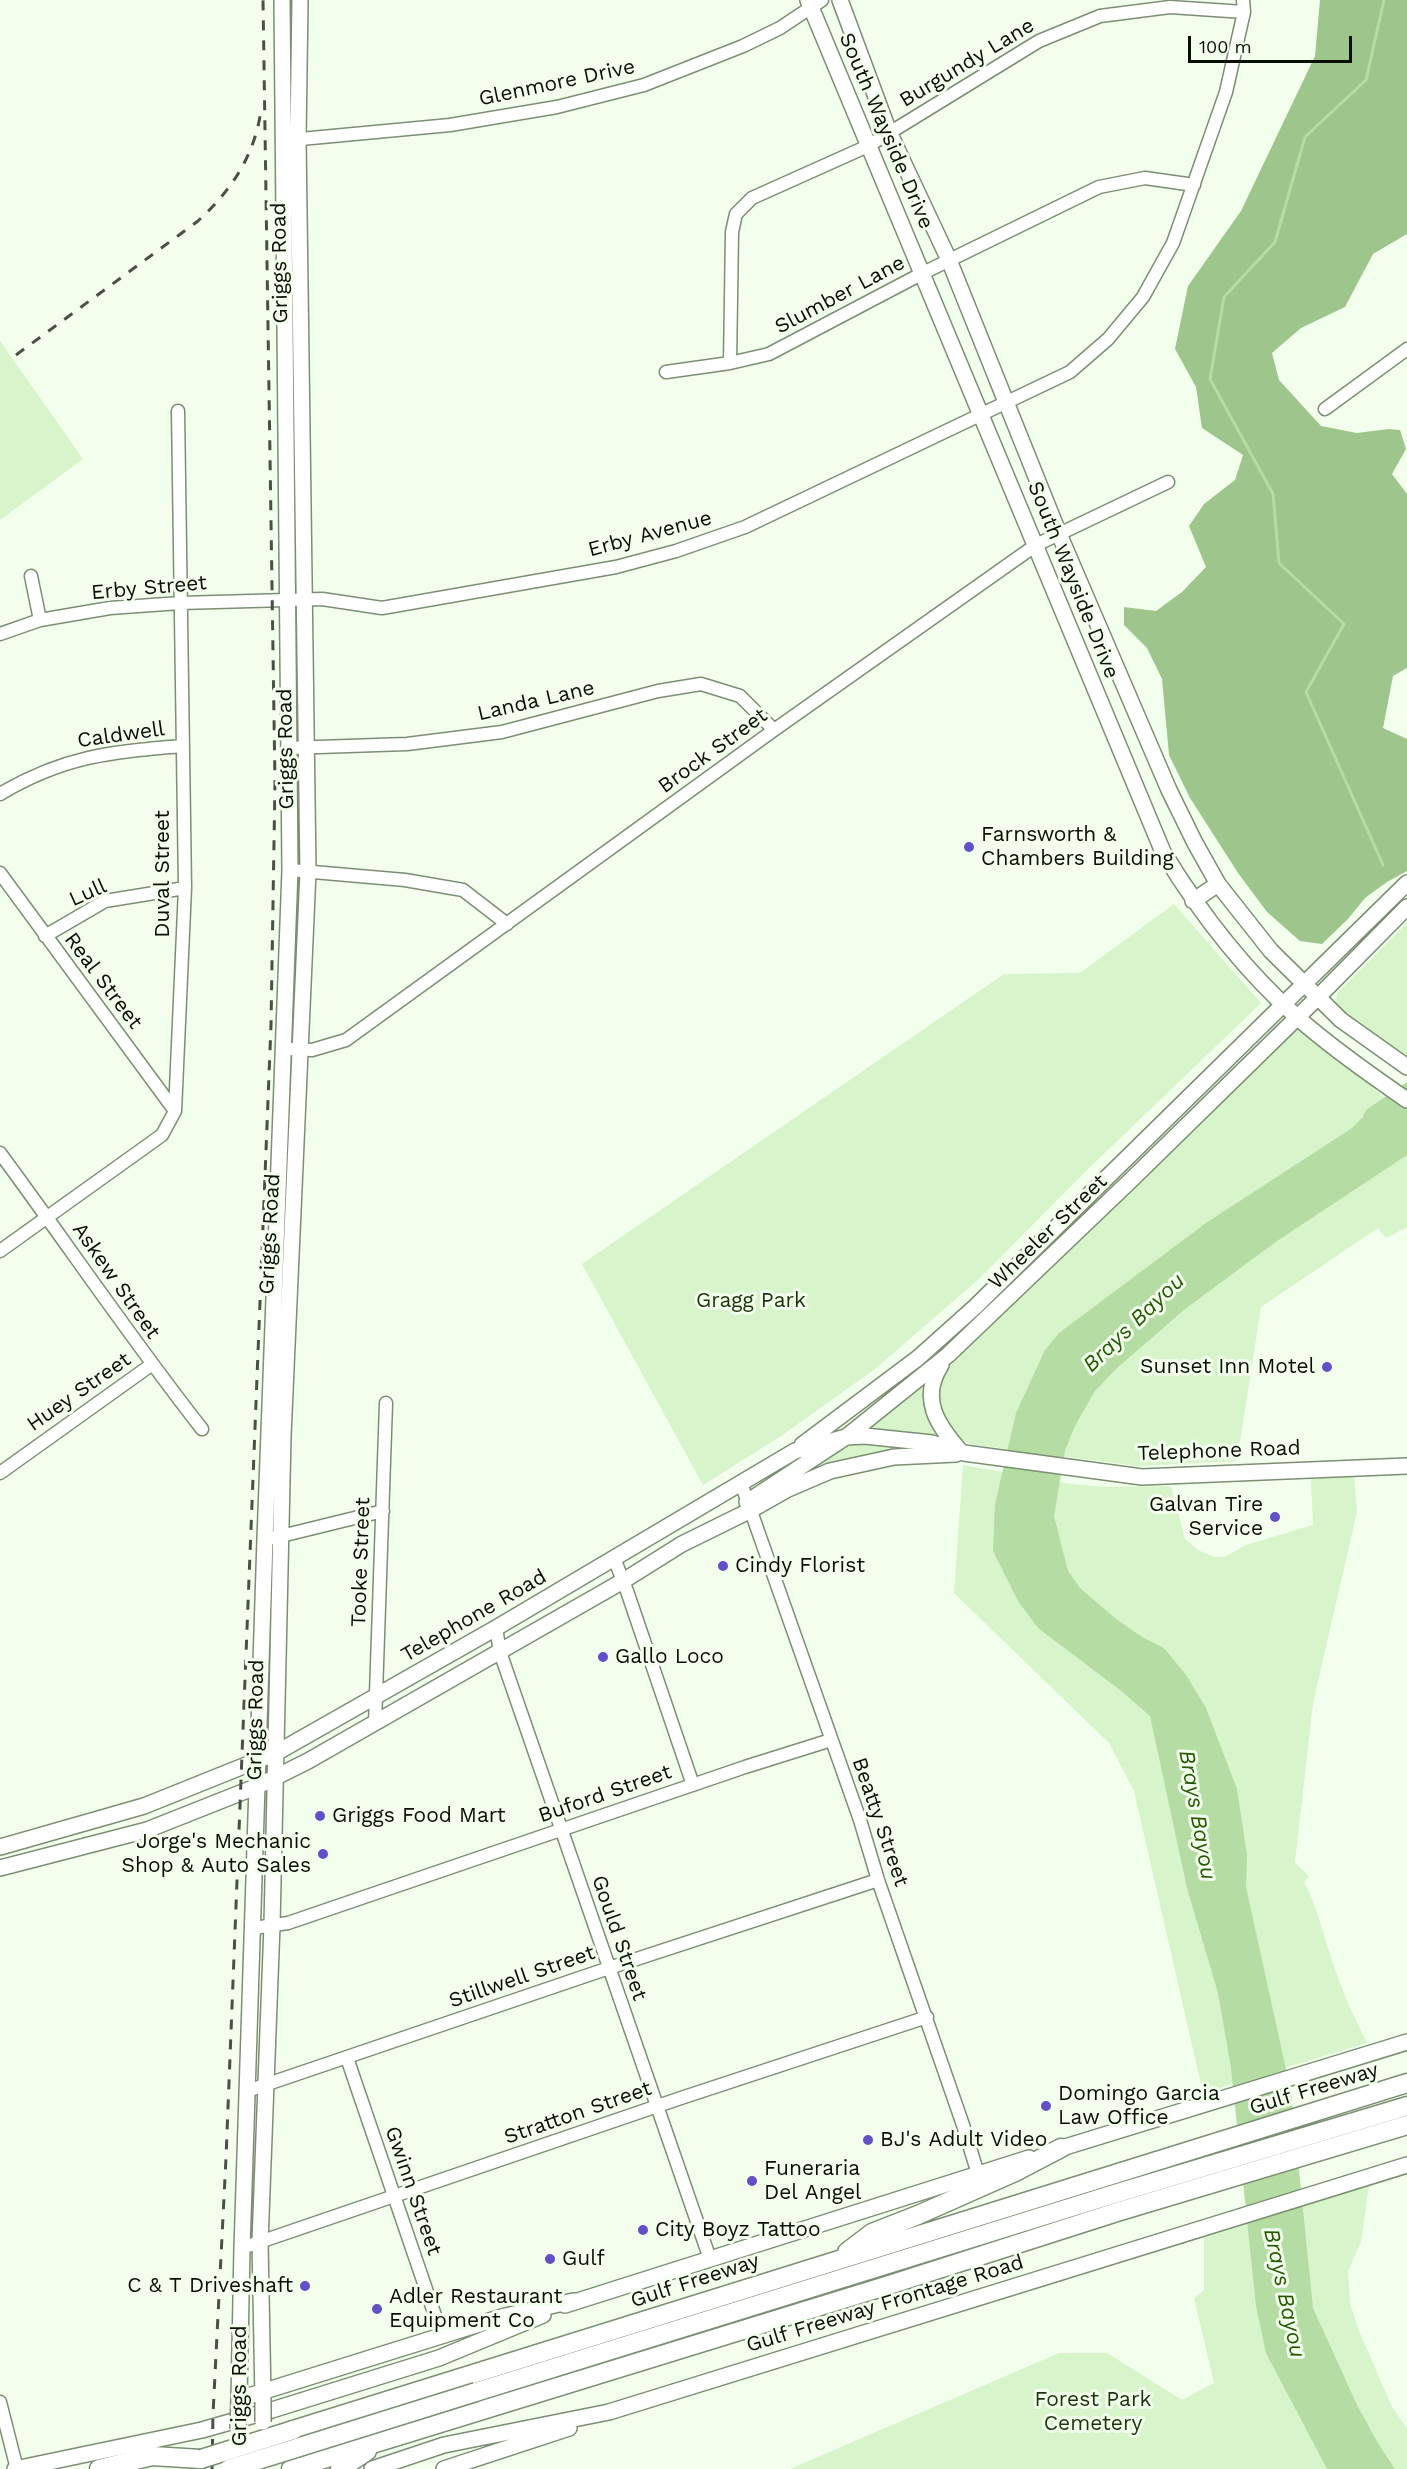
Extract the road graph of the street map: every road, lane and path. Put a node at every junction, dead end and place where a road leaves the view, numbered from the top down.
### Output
1 (282, 0) edge
2 (300, 0) edge
3 (840, 0) edge
4 (813, 2) edge
5 (1243, 6) edge
6 (890, 132) junction
7 (298, 139) junction
8 (282, 141) junction
9 (868, 146) junction
10 (1194, 184) junction
11 (949, 260) junction
12 (923, 273) junction
13 (1407, 349) edge
14 (730, 363) junction
15 (666, 372) dead end
16 (1005, 404) junction
17 (1324, 409) dead end
18 (178, 411) dead end
19 (982, 415) junction
20 (1168, 482) dead end
21 (1059, 534) junction
22 (1036, 544) junction
23 (31, 576) dead end
24 (304, 600) junction
25 (288, 601) junction
26 (180, 603) junction
27 (40, 620) junction
28 (0, 634) edge
29 (774, 730) junction
30 (182, 746) junction
31 (289, 748) junction
32 (307, 748) junction
33 (0, 794) edge
34 (290, 870) junction
35 (308, 872) junction
36 (0, 873) edge
37 (1407, 883) edge
38 (1218, 884) junction
39 (185, 888) junction
40 (1193, 901) junction
41 (1407, 907) edge
42 (507, 924) junction
43 (45, 936) junction
44 (1304, 985) junction
45 (1317, 998) junction
46 (1283, 1004) junction
47 (1298, 1018) junction
48 (285, 1049) junction
49 (302, 1049) junction
50 (1407, 1067) edge
51 (1407, 1100) edge
52 (175, 1111) junction
53 (0, 1153) edge
54 (47, 1217) junction
55 (0, 1251) edge
56 (948, 1355) junction
57 (152, 1365) junction
58 (386, 1403) dead end
59 (202, 1429) dead end
60 (846, 1437) junction
61 (795, 1451) junction
62 (963, 1453) junction
63 (1407, 1466) edge
64 (0, 1473) edge
65 (741, 1483) junction
66 (750, 1506) junction
67 (383, 1511) junction
68 (281, 1536) junction
69 (265, 1539) junction
70 (614, 1558) junction
71 (623, 1581) junction
72 (496, 1628) junction
73 (500, 1652) junction
74 (376, 1697) junction
75 (375, 1722) junction
76 (831, 1740) junction
77 (276, 1753) junction
78 (258, 1762) junction
79 (275, 1778) junction
80 (693, 1785) junction
81 (258, 1786) junction
82 (561, 1829) junction
83 (0, 1847) edge
84 (0, 1868) edge
85 (878, 1880) junction
86 (272, 1925) junction
87 (254, 1928) junction
88 (609, 1968) junction
89 (927, 2017) junction
90 (1407, 2042) edge
91 (347, 2058) junction
92 (1407, 2083) edge
93 (266, 2085) junction
94 (247, 2091) junction
95 (657, 2106) junction
96 (1407, 2106) edge
97 (1407, 2125) edge
98 (1061, 2148) junction
99 (1407, 2165) edge
100 (978, 2174) junction
101 (1114, 2194) junction
102 (393, 2196) junction
103 (260, 2242) junction
104 (242, 2248) junction
105 (710, 2259) junction
106 (836, 2260) junction
107 (573, 2301) junction
108 (442, 2336) junction
109 (474, 2383) junction
110 (263, 2397) junction
111 (239, 2399) junction
112 (0, 2402) edge
113 (594, 2416) junction
114 (386, 2439) junction
115 (201, 2459) junction
116 (16, 2469) edge
117 (99, 2469) edge
118 (168, 2469) edge
119 (229, 2469) edge
120 (236, 2469) edge
121 (260, 2469) edge
122 (291, 2469) edge
123 (340, 2469) edge
124 (372, 2469) edge
125 (444, 2469) edge

1 - 8 main road, Griggs Road
2 - 7 main road, Griggs Road
3 - 6 main road, South Wayside Drive
4 - 7 street, Glenmore Drive
4 - 9 main road, South Wayside Drive
5 - 6 street, Burgundy Lane
5 - 10 street, Erby Avenue
6 - 9 street, Burgundy Lane
6 - 11 main road, South Wayside Drive
7 - 8 street, Glenmore Drive
7 - 24 main road, Griggs Road
8 - 25 main road, Griggs Road
9 - 12 main road, South Wayside Drive
9 - 14 street, Burgundy Lane
10 - 11 street, Slumber Lane
10 - 16 street, Erby Avenue
11 - 12 street, Slumber Lane
11 - 16 main road, South Wayside Drive
12 - 14 street, Slumber Lane
12 - 19 main road, South Wayside Drive
13 - 17 street
14 - 15 street, Slumber Lane
16 - 19 street, Erby Avenue
16 - 21 main road, South Wayside Drive
18 - 26 street, Duval Street
19 - 22 main road, South Wayside Drive
19 - 24 street, Erby Avenue
20 - 21 street, Brock Street
21 - 22 street, Brock Street
21 - 38 main road, South Wayside Drive
22 - 29 street, Brock Street
22 - 40 main road, South Wayside Drive
23 - 27 street
24 - 25 street, Erby Street
24 - 32 main road, Griggs Road
25 - 26 street, Erby Street
25 - 31 main road, Griggs Road
26 - 27 street, Erby Street
26 - 30 street, Duval Street
27 - 28 street, Erby Street
29 - 32 street, Landa Lane
29 - 42 street, Brock Street
30 - 33 street, Caldwell
30 - 39 street, Duval Street
31 - 32 street, Landa Lane
31 - 34 main road, Griggs Road
32 - 35 main road, Griggs Road
34 - 35 street
34 - 48 main road, Griggs Road
35 - 42 street
35 - 49 main road, Griggs Road
36 - 43 street, Real Street
37 - 44 main road, Wheeler Street
38 - 40 main road
38 - 44 main road, South Wayside Drive
39 - 43 street, Lull
39 - 52 street, Duval Street
40 - 46 main road, South Wayside Drive
41 - 45 main road, Wheeler Street
42 - 49 street, Brock Street
43 - 52 street, Real Street
44 - 45 main road, South Wayside Drive
44 - 46 main road, Wheeler Street
45 - 47 main road, Wheeler Street
45 - 50 main road, South Wayside Drive
46 - 47 main road, South Wayside Drive
46 - 61 main road, Wheeler Street
47 - 51 main road, South Wayside Drive
47 - 56 main road, Wheeler Street
48 - 49 street, Brock Street
48 - 69 main road, Griggs Road
49 - 68 main road, Griggs Road
52 - 54 street, Duval Street
53 - 54 street, Askew Street
54 - 55 street, Duval Street
54 - 57 street, Askew Street
56 - 60 main road, Wheeler Street
56 - 62 main road
57 - 59 street, Askew Street
57 - 64 street, Huey Street
58 - 67 street, Tooke Street
60 - 61 main road, Telephone Road
60 - 62 main road, Telephone Road
60 - 66 main road, Wheeler Street
61 - 65 main road, Telephone Road
62 - 63 main road, Telephone Road
62 - 66 main road, Telephone Road
65 - 66 street, Beatty Street
65 - 70 main road, Telephone Road
66 - 71 main road, Telephone Road
66 - 76 street, Beatty Street
67 - 68 street
67 - 74 street, Tooke Street
68 - 69 street
68 - 77 main road, Griggs Road
69 - 78 main road, Griggs Road
70 - 71 street
70 - 72 main road, Telephone Road
71 - 73 main road, Telephone Road
71 - 80 street
72 - 73 street, Gould Street
72 - 74 main road, Telephone Road
73 - 75 main road, Telephone Road
73 - 82 street, Gould Street
74 - 75 street, Tooke Street
74 - 77 main road, Telephone Road
75 - 79 main road, Telephone Road
76 - 80 street, Buford Street
76 - 85 street, Beatty Street
77 - 78 main road, Telephone Road
77 - 79 main road, Griggs Road
78 - 81 main road, Griggs Road
78 - 83 main road, Telephone Road
79 - 81 main road, Telephone Road
79 - 86 main road, Griggs Road
80 - 82 street, Buford Street
81 - 84 main road, Telephone Road
81 - 87 main road, Griggs Road
82 - 86 street, Buford Street
82 - 88 street, Gould Street
85 - 88 street, Stillwell Street
85 - 89 street, Beatty Street
86 - 87 street, Buford Street
86 - 93 main road, Griggs Road
87 - 94 main road, Griggs Road
88 - 91 street, Stillwell Street
88 - 95 street, Gould Street
89 - 95 street, Stratton Street
89 - 100 street, Beatty Street
90 - 98 main road
91 - 93 street, Stillwell Street
91 - 102 street, Gwinn Street
92 - 101 highway, Gulf Freeway
93 - 94 street, Stillwell Street
93 - 103 main road, Griggs Road
94 - 104 main road, Griggs Road
95 - 102 street, Stratton Street
95 - 105 street, Gould Street
96 - 101 highway, Gulf Freeway
97 - 101 highway, Gulf Freeway
98 - 100 main road
98 - 106 highway
99 - 113 main road, Gulf Freeway Frontage Road
100 - 105 main road
101 - 106 highway, Gulf Freeway
101 - 109 highway, Gulf Freeway
101 - 114 highway, Gulf Freeway
102 - 103 street, Stratton Street
102 - 108 street, Gwinn Street
103 - 104 street, Stratton Street
103 - 110 main road, Griggs Road
104 - 111 main road, Griggs Road
105 - 107 main road
106 - 109 highway, Gulf Freeway
107 - 108 main road
107 - 116 main road
108 - 110 main road
109 - 115 highway, Gulf Freeway, bridge
109 - 119 highway, Gulf Freeway, bridge
110 - 111 main road
110 - 121 main road, Griggs Road, bridge
111 - 120 main road, Griggs Road, bridge
112 - 116 street
113 - 124 main road, Gulf Freeway Frontage Road
113 - 125 main road
114 - 122 highway, Gulf Freeway
114 - 123 highway
115 - 117 highway
115 - 118 highway, Gulf Freeway

